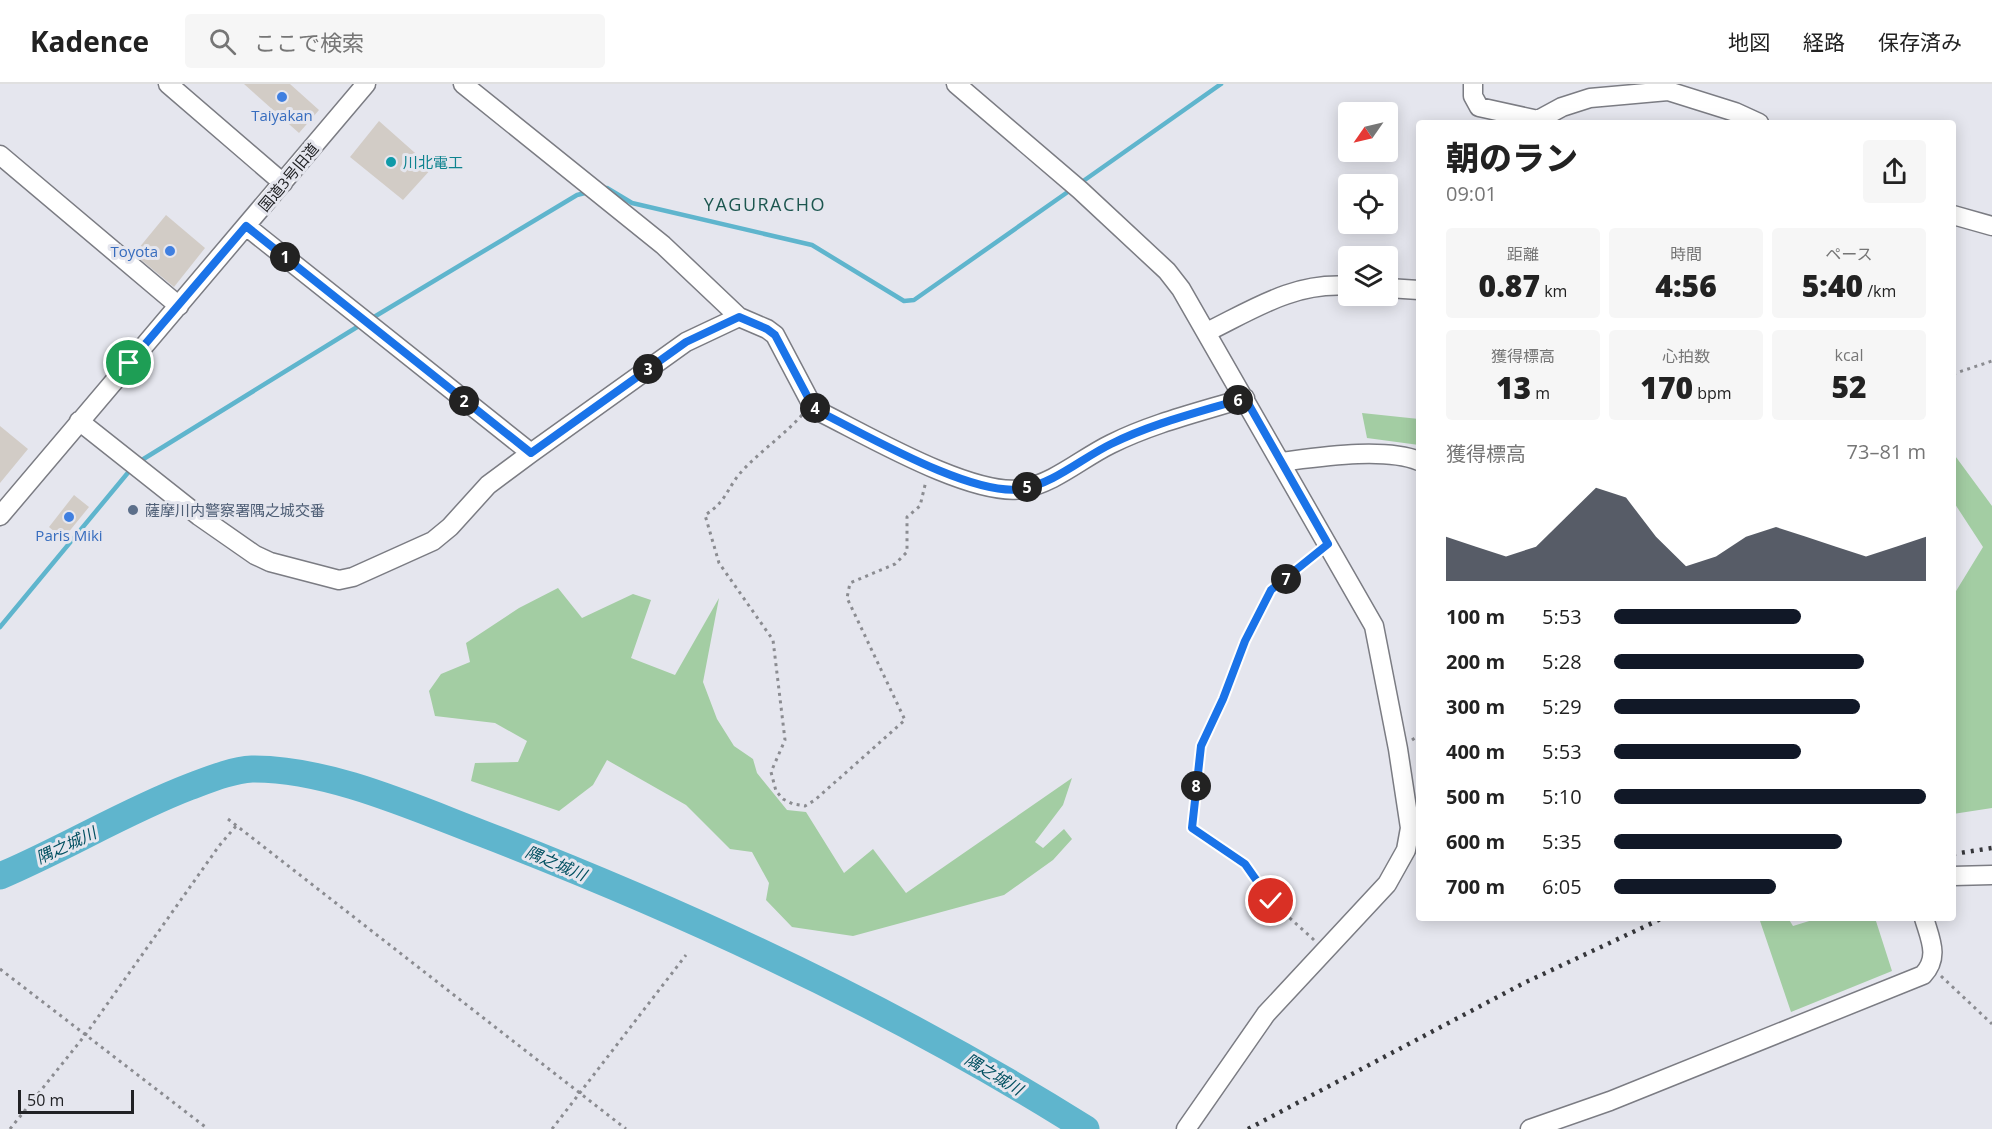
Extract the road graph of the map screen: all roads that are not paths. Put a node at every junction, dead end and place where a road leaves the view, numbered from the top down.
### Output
1 (168, 84) edge
2 (366, 84) edge
3 (463, 84) edge
4 (956, 84) edge
5 (1473, 84) edge
6 (1533, 120) edge
7 (1539, 120) edge
8 (1752, 120) edge
9 (0, 155) edge
10 (283, 183) junction
11 (1956, 216) edge
12 (246, 226) junction
13 (1992, 226) edge
14 (1338, 285) edge
15 (1398, 289) edge
16 (1416, 290) edge
17 (179, 306) junction
18 (739, 317) junction
19 (1207, 332) junction
20 (1245, 398) junction
21 (79, 421) junction
22 (531, 453) junction
23 (1416, 460) edge
24 (1280, 462) junction
25 (0, 516) edge
26 (1992, 875) edge
27 (1956, 876) edge
28 (1925, 921) edge
29 (1186, 1129) edge
30 (1530, 1129) edge

1 - 10 street
2 - 10 street, 国道3号旧道
3 - 18 street
4 - 19 street
5 - 6 street
7 - 8 street
9 - 17 street
10 - 12 street, 国道3号旧道
11 - 13 street
12 - 17 street, 国道3号旧道
12 - 22 street
14 - 19 street
15 - 16 street
17 - 21 street, 国道3号旧道
18 - 20 street
18 - 22 street
19 - 20 street
20 - 24 street
21 - 22 street
21 - 25 street, 国道3号旧道
23 - 24 street
24 - 29 street
26 - 27 street
28 - 30 street

